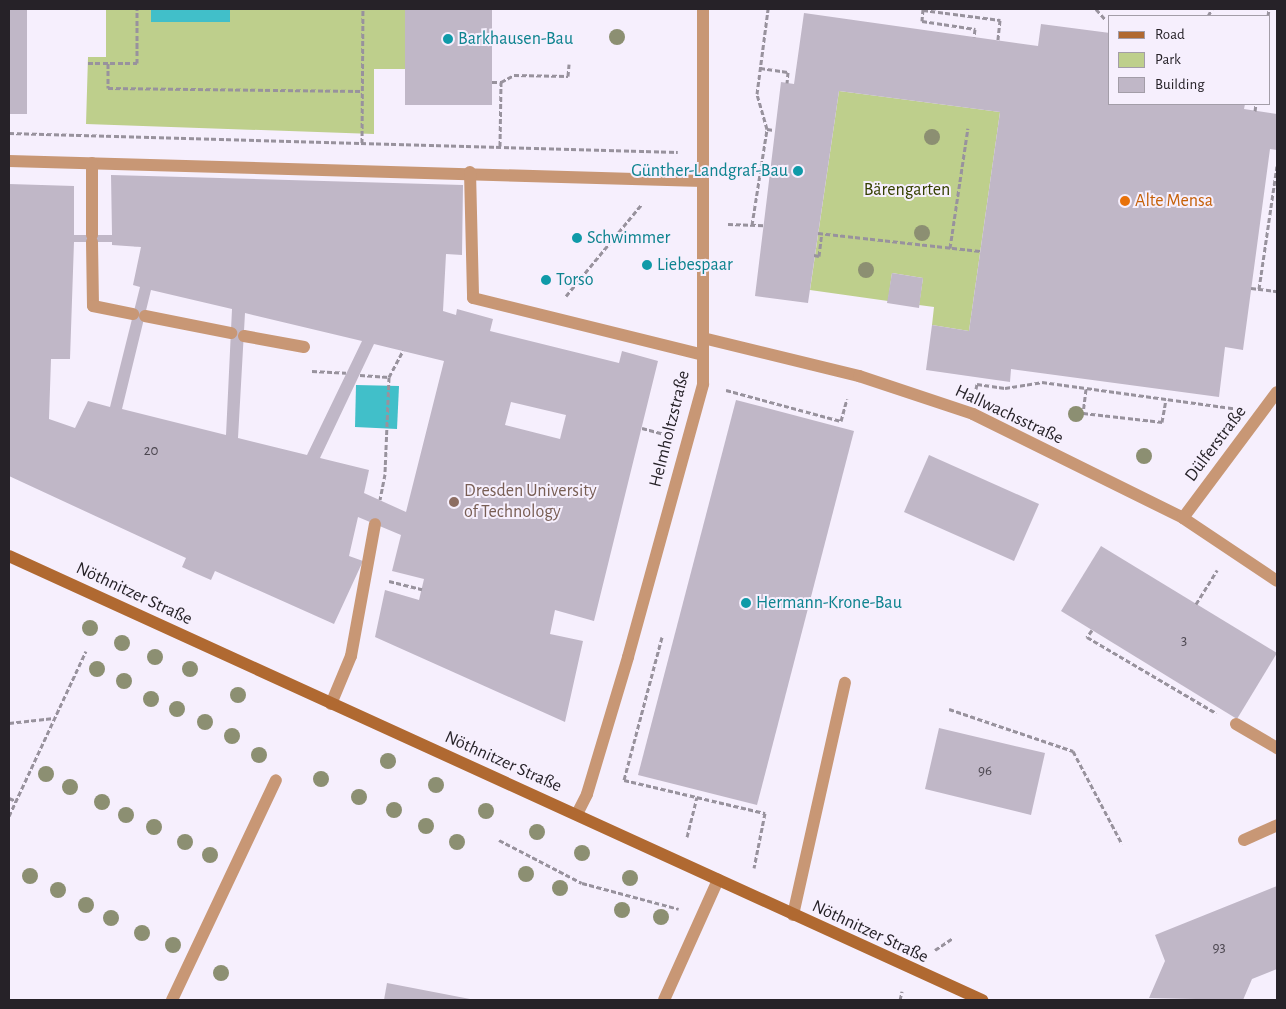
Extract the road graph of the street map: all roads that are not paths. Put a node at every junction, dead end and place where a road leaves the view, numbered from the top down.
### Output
1 (703, 9) edge
2 (9, 161) edge
3 (92, 163) junction
4 (470, 172) junction
5 (703, 180) junction
6 (703, 338) junction
7 (304, 347) dead end
8 (703, 355) junction
9 (1277, 392) edge
10 (1183, 518) junction
11 (376, 524) dead end
12 (9, 556) edge
13 (1277, 581) edge
14 (845, 682) dead end
15 (331, 704) junction
16 (1236, 724) road end
17 (1277, 748) edge
18 (276, 780) dead end
19 (577, 814) junction
20 (1277, 825) edge
21 (1244, 840) dead end
22 (718, 880) junction
23 (793, 915) junction
24 (172, 1000) edge
25 (664, 1000) edge
26 (982, 1000) edge

1 - 5 street, Helmholtzstraße
2 - 3 street
3 - 4 street
3 - 7 street
4 - 5 street
4 - 8 street
5 - 6 street, Helmholtzstraße
6 - 8 street, Helmholtzstraße
6 - 10 street, Hallwachsstraße
8 - 19 street, Helmholtzstraße
9 - 10 street, Dülferstraße
10 - 13 street, Hallwachsstraße
11 - 15 street
12 - 15 street, Nöthnitzer Straße
14 - 23 street
15 - 19 street, Nöthnitzer Straße
16 - 17 street
18 - 24 street
19 - 22 street, Nöthnitzer Straße
20 - 21 street
22 - 23 street, Nöthnitzer Straße
22 - 25 street
23 - 26 street, Nöthnitzer Straße

